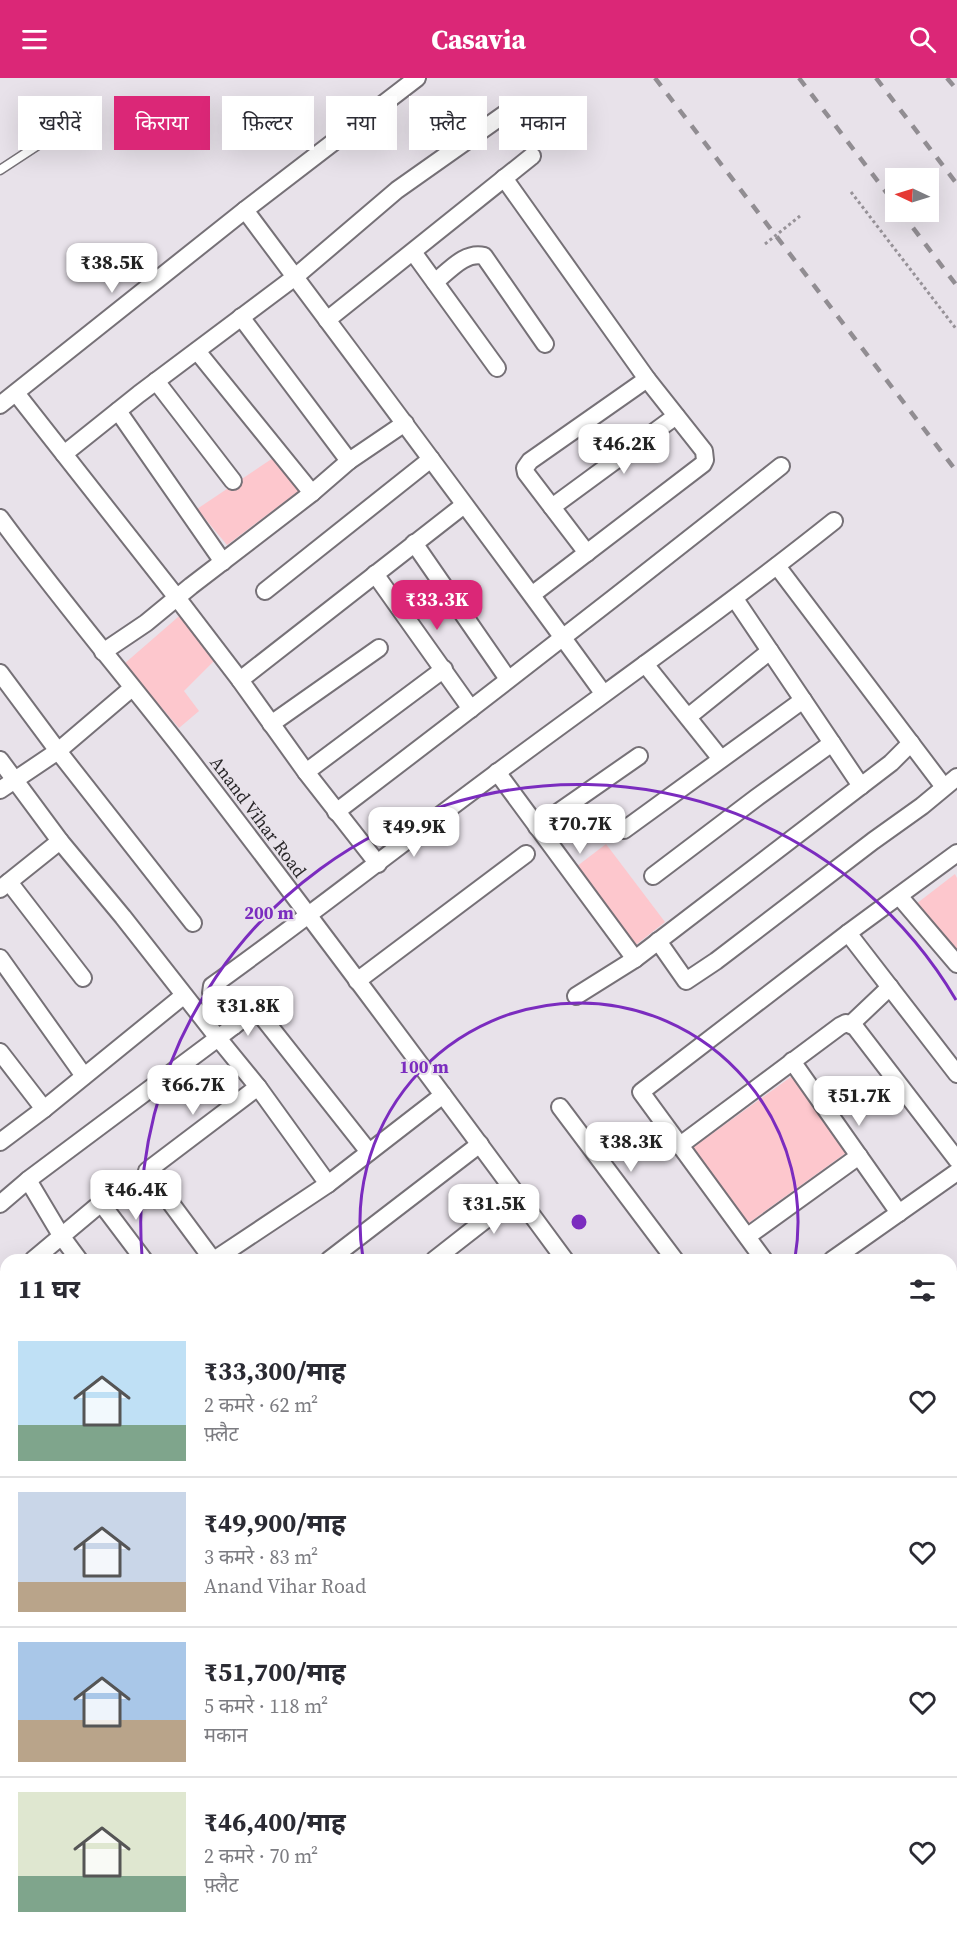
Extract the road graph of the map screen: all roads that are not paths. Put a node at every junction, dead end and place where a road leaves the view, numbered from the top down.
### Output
1 (417, 78) edge
2 (499, 118) edge
3 (30, 150) edge
4 (532, 156) dead end
5 (0, 170) edge
6 (504, 177) junction
7 (245, 210) junction
8 (413, 252) junction
9 (295, 277) junction
10 (435, 282) junction
11 (241, 316) junction
12 (327, 320) junction
13 (545, 344) dead end
14 (197, 351) junction
15 (497, 368) dead end
16 (646, 379) junction
17 (156, 381) junction
18 (16, 393) junction
19 (0, 405) edge
20 (118, 411) junction
21 (676, 416) junction
22 (405, 423) junction
23 (64, 454) junction
24 (431, 459) junction
25 (349, 461) junction
26 (781, 466) dead end
27 (232, 481) dead end
28 (312, 493) junction
29 (464, 505) junction
30 (552, 507) junction
31 (0, 518) edge
32 (834, 521) dead end
33 (414, 543) junction
34 (587, 553) junction
35 (223, 562) junction
36 (777, 566) junction
37 (375, 574) junction
38 (265, 591) dead end
39 (533, 594) junction
40 (178, 598) junction
41 (735, 598) junction
42 (564, 638) junction
43 (379, 648) dead end
44 (770, 651) junction
45 (103, 652) junction
46 (645, 664) junction
47 (444, 669) junction
48 (2, 679) edge
49 (508, 679) junction
50 (240, 680) junction
51 (132, 688) junction
52 (603, 693) junction
53 (803, 700) junction
54 (471, 709) junction
55 (688, 717) junction
56 (271, 724) junction
57 (832, 743) junction
58 (911, 743) junction
59 (58, 751) junction
60 (639, 756) dead end
61 (721, 759) junction
62 (0, 760) edge
63 (306, 772) junction
64 (497, 772) junction
65 (15, 780) junction
66 (950, 782) edge
67 (861, 786) junction
68 (0, 790) edge
69 (336, 812) junction
70 (537, 827) junction
71 (624, 830) dead end
72 (60, 841) junction
73 (957, 853) edge
74 (526, 854) dead end
75 (378, 864) junction
76 (653, 876) dead end
77 (5, 885) edge
78 (899, 896) junction
79 (309, 916) junction
80 (193, 923) dead end
81 (848, 933) junction
82 (658, 941) junction
83 (0, 958) edge
84 (635, 959) junction
85 (957, 964) edge
86 (83, 978) dead end
87 (357, 981) junction
88 (890, 987) junction
89 (183, 996) junction
90 (576, 996) dead end
91 (851, 1024) junction
92 (234, 1026) junction
93 (218, 1038) junction
94 (0, 1052) edge
95 (792, 1061) junction
96 (957, 1074) edge
97 (84, 1076) junction
98 (258, 1088) junction
99 (443, 1095) junction
100 (560, 1107) dead end
101 (45, 1108) junction
102 (0, 1142) edge
103 (480, 1144) junction
104 (679, 1146) junction
105 (369, 1152) junction
106 (859, 1156) junction
107 (957, 1160) edge
108 (957, 1173) edge
109 (28, 1180) junction
110 (328, 1184) junction
111 (517, 1195) junction
112 (0, 1204) edge
113 (899, 1213) junction
114 (748, 1236) junction
115 (62, 1237) junction
116 (41, 1254) edge
117 (75, 1254) edge
118 (139, 1254) edge
119 (209, 1254) edge
120 (223, 1254) edge
121 (336, 1254) edge
122 (442, 1254) edge
123 (561, 1254) edge
124 (670, 1254) edge
125 (760, 1254) edge
126 (841, 1254) edge

1 - 7 street
2 - 9 street
3 - 5 lane
4 - 6 street
6 - 8 street
6 - 16 street
7 - 9 street
7 - 18 street
8 - 10 street
8 - 12 street
9 - 11 street
9 - 12 street
10 - 13 street
10 - 15 street
11 - 14 street
11 - 25 street
12 - 22 street
14 - 17 street
14 - 28 street
16 - 21 street
16 - 30 street
17 - 20 street
17 - 27 street
18 - 19 street
18 - 23 street
20 - 23 street
20 - 35 street
21 - 30 street
21 - 34 street
22 - 24 street
22 - 25 street
23 - 40 street
24 - 29 street
24 - 38 street
25 - 28 street
26 - 42 street
28 - 35 street
29 - 33 street
29 - 39 street
30 - 34 street
31 - 45 street, Anand Vihar Road
32 - 36 street
33 - 37 street
33 - 49 street
34 - 39 street
35 - 40 street
36 - 41 street
36 - 58 street
37 - 47 street
37 - 50 street
39 - 42 street
40 - 45 street
40 - 50 street
41 - 44 street
41 - 46 street
42 - 49 street
42 - 52 street
43 - 56 street
44 - 53 street
44 - 55 street
45 - 51 street, Anand Vihar Road
46 - 52 street
46 - 55 street
47 - 54 street
47 - 63 street
48 - 59 street
49 - 54 street
50 - 56 street
51 - 59 street
51 - 79 street, Anand Vihar Road
52 - 64 street
53 - 57 street
53 - 61 street
54 - 69 street
55 - 61 street
56 - 63 street
57 - 67 street
57 - 76 street
58 - 66 street
58 - 67 street
59 - 65 street
59 - 80 street
60 - 70 street
61 - 71 street
62 - 65 street
63 - 69 street
64 - 70 street
64 - 75 street
65 - 68 street
65 - 72 street
66 - 82 street
67 - 82 street
69 - 75 street
70 - 84 street
72 - 77 street
72 - 89 street
73 - 78 street
74 - 87 street
75 - 79 street
77 - 86 street
78 - 81 street
78 - 85 street
79 - 87 street, Anand Vihar Road
79 - 92 street
81 - 88 street
81 - 104 street
82 - 84 street
83 - 97 street
84 - 90 street
87 - 99 street, Anand Vihar Road
88 - 91 street
88 - 96 street
89 - 93 street
89 - 97 street
91 - 95 street
91 - 107 street
92 - 93 street
92 - 105 street
93 - 98 street
93 - 109 street
94 - 101 street
95 - 104 street
95 - 106 street
97 - 101 street
98 - 110 street
98 - 119 street
99 - 103 street, Anand Vihar Road
99 - 105 street
100 - 124 street
101 - 102 street
103 - 111 street, Anand Vihar Road
103 - 121 street
104 - 114 street
105 - 110 street
106 - 113 street
106 - 114 street
108 - 113 street
109 - 112 street
109 - 115 street
110 - 120 street
111 - 122 street
111 - 123 street, Anand Vihar Road
113 - 126 street
114 - 125 street
115 - 116 street
115 - 117 street
115 - 118 street

